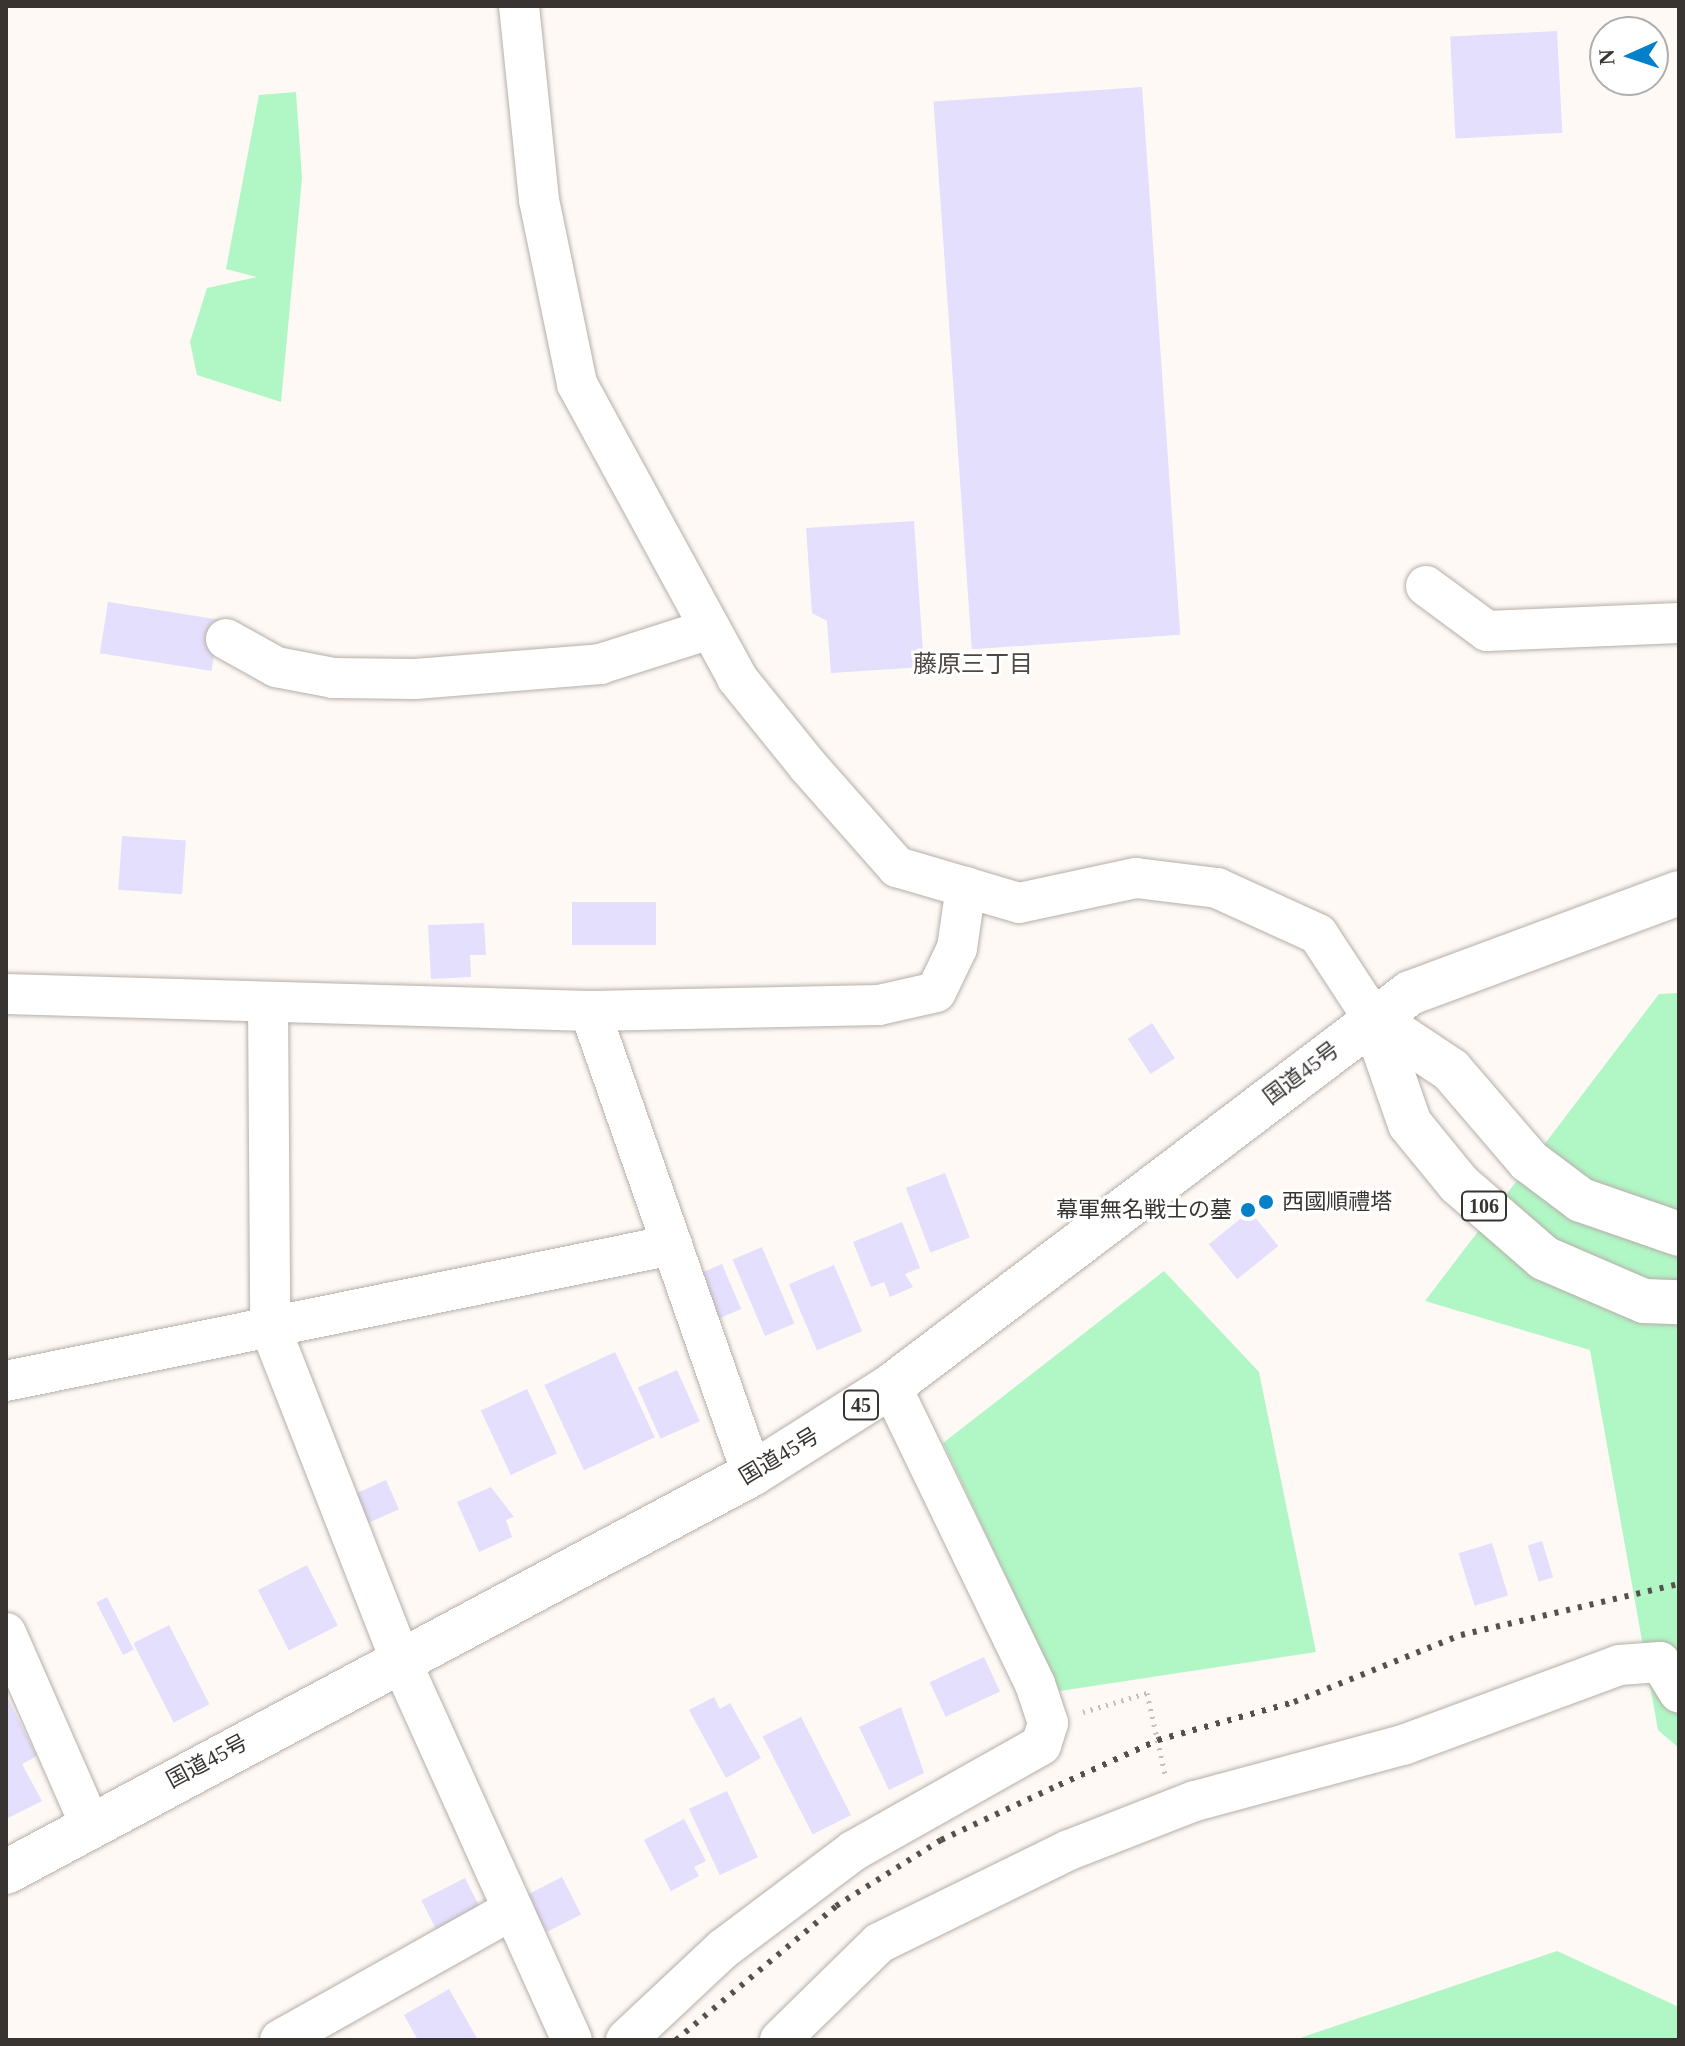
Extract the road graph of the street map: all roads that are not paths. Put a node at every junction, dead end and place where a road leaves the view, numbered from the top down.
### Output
1 (519, 6) edge
2 (1426, 586) dead end
3 (1679, 623) edge
4 (710, 629) junction
5 (226, 639) dead end
6 (966, 887) junction
7 (1679, 893) edge
8 (6, 994) edge
9 (268, 1002) junction
10 (590, 1011) junction
11 (1373, 1018) junction
12 (1679, 1234) edge
13 (672, 1245) junction
14 (1679, 1302) edge
15 (270, 1327) junction
16 (6, 1381) edge
17 (891, 1386) junction
18 (752, 1474) junction
19 (6, 1633) edge
20 (399, 1657) junction
21 (1679, 1692) edge
22 (90, 1824) junction
23 (6, 1872) edge
24 (513, 1909) junction
25 (280, 2040) edge
26 (572, 2040) edge
27 (626, 2040) edge
28 (780, 2040) edge

1 - 4 street
2 - 3 street
4 - 5 street
4 - 6 street
6 - 10 street
6 - 11 street
7 - 11 highway, 国道45号 / 45
8 - 9 street
9 - 10 street
9 - 15 street
10 - 13 street
11 - 12 highway
11 - 14 highway, 106
11 - 17 highway, 国道45号 / 45
13 - 15 street
13 - 18 street
15 - 16 street
15 - 20 street
17 - 18 highway, 国道45号 / 45
17 - 27 street
18 - 20 highway, 国道45号 / 45
19 - 22 street
20 - 22 highway, 国道45号 / 45
20 - 24 street
21 - 28 street
22 - 23 highway, 国道45号 / 45
24 - 25 street
24 - 26 street

